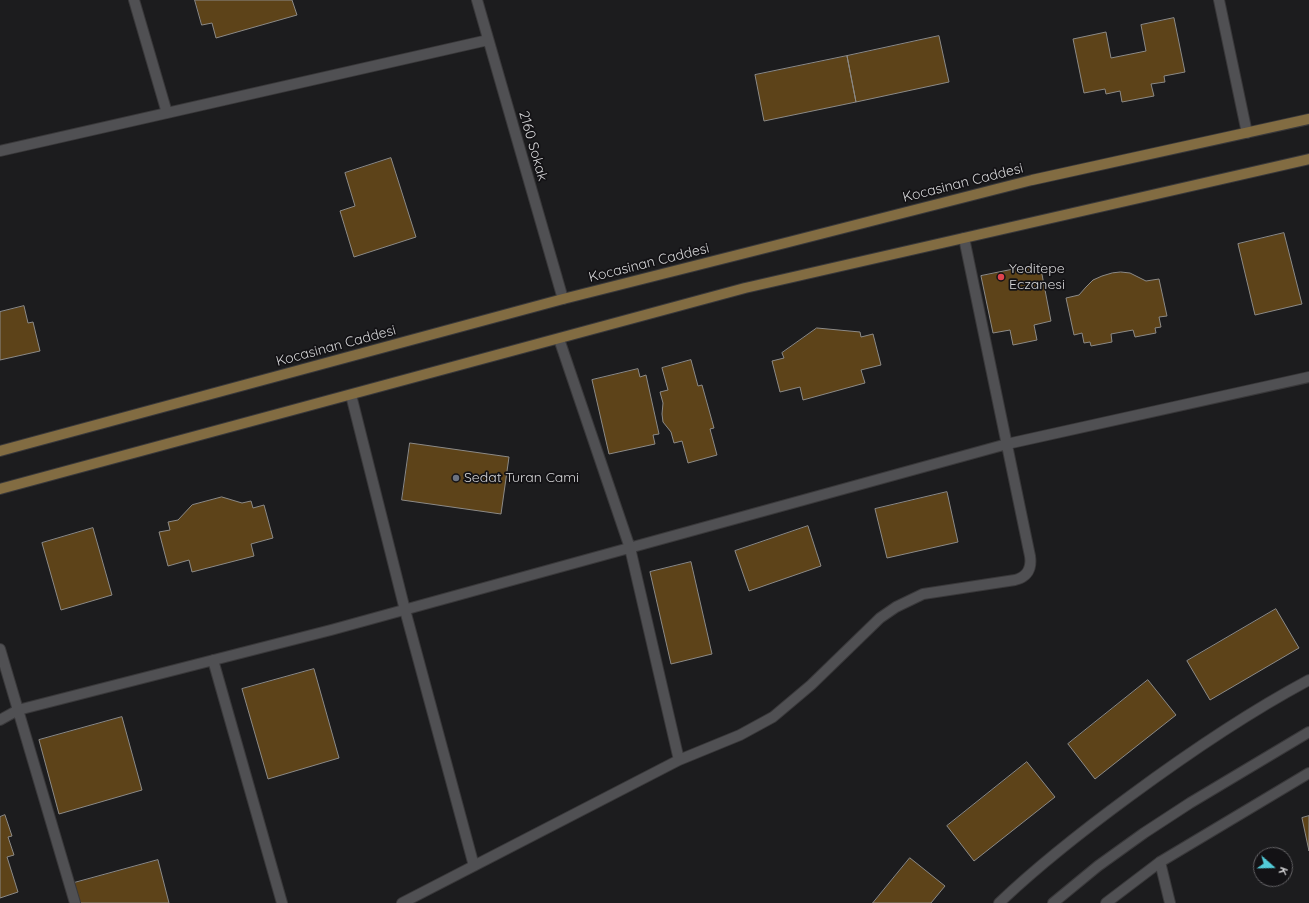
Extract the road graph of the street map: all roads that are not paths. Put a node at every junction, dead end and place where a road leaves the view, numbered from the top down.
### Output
1 (134, 0) edge
2 (477, 0) edge
3 (1219, 0) edge
4 (488, 40) junction
5 (167, 113) junction
6 (1309, 119) edge
7 (1247, 133) junction
8 (0, 151) edge
9 (1309, 159) edge
10 (964, 238) junction
11 (563, 299) junction
12 (559, 339) junction
13 (1309, 377) edge
14 (351, 395) junction
15 (1007, 444) junction
16 (0, 451) edge
17 (0, 489) edge
18 (630, 548) junction
19 (405, 610) junction
20 (0, 649) edge
21 (214, 660) junction
22 (1309, 680) edge
23 (18, 710) junction
24 (0, 720) edge
25 (1309, 732) edge
26 (679, 760) junction
27 (1309, 773) edge
28 (1160, 862) junction
29 (474, 866) junction
30 (75, 903) edge
31 (282, 903) edge
32 (402, 903) edge
33 (998, 903) edge
34 (1053, 903) edge
35 (1106, 903) edge
36 (1170, 903) edge

1 - 5 street
2 - 4 street, 2160 Sokak
3 - 7 street
4 - 5 street
4 - 11 street, 2160 Sokak
5 - 8 street
6 - 7 main road, Kocasinan Caddesi
7 - 11 main road, Kocasinan Caddesi
9 - 10 main road
10 - 12 main road
10 - 15 street
11 - 16 main road, Kocasinan Caddesi
12 - 14 main road
12 - 18 street
13 - 15 street
14 - 17 main road
14 - 19 street
15 - 18 street
15 - 26 street
18 - 19 street
18 - 26 street
19 - 21 street
19 - 29 street
20 - 23 street
21 - 23 street
21 - 31 street
22 - 33 street
23 - 24 street
23 - 30 street
25 - 34 street
26 - 29 street
27 - 28 street
28 - 35 street
28 - 36 street
29 - 32 street

